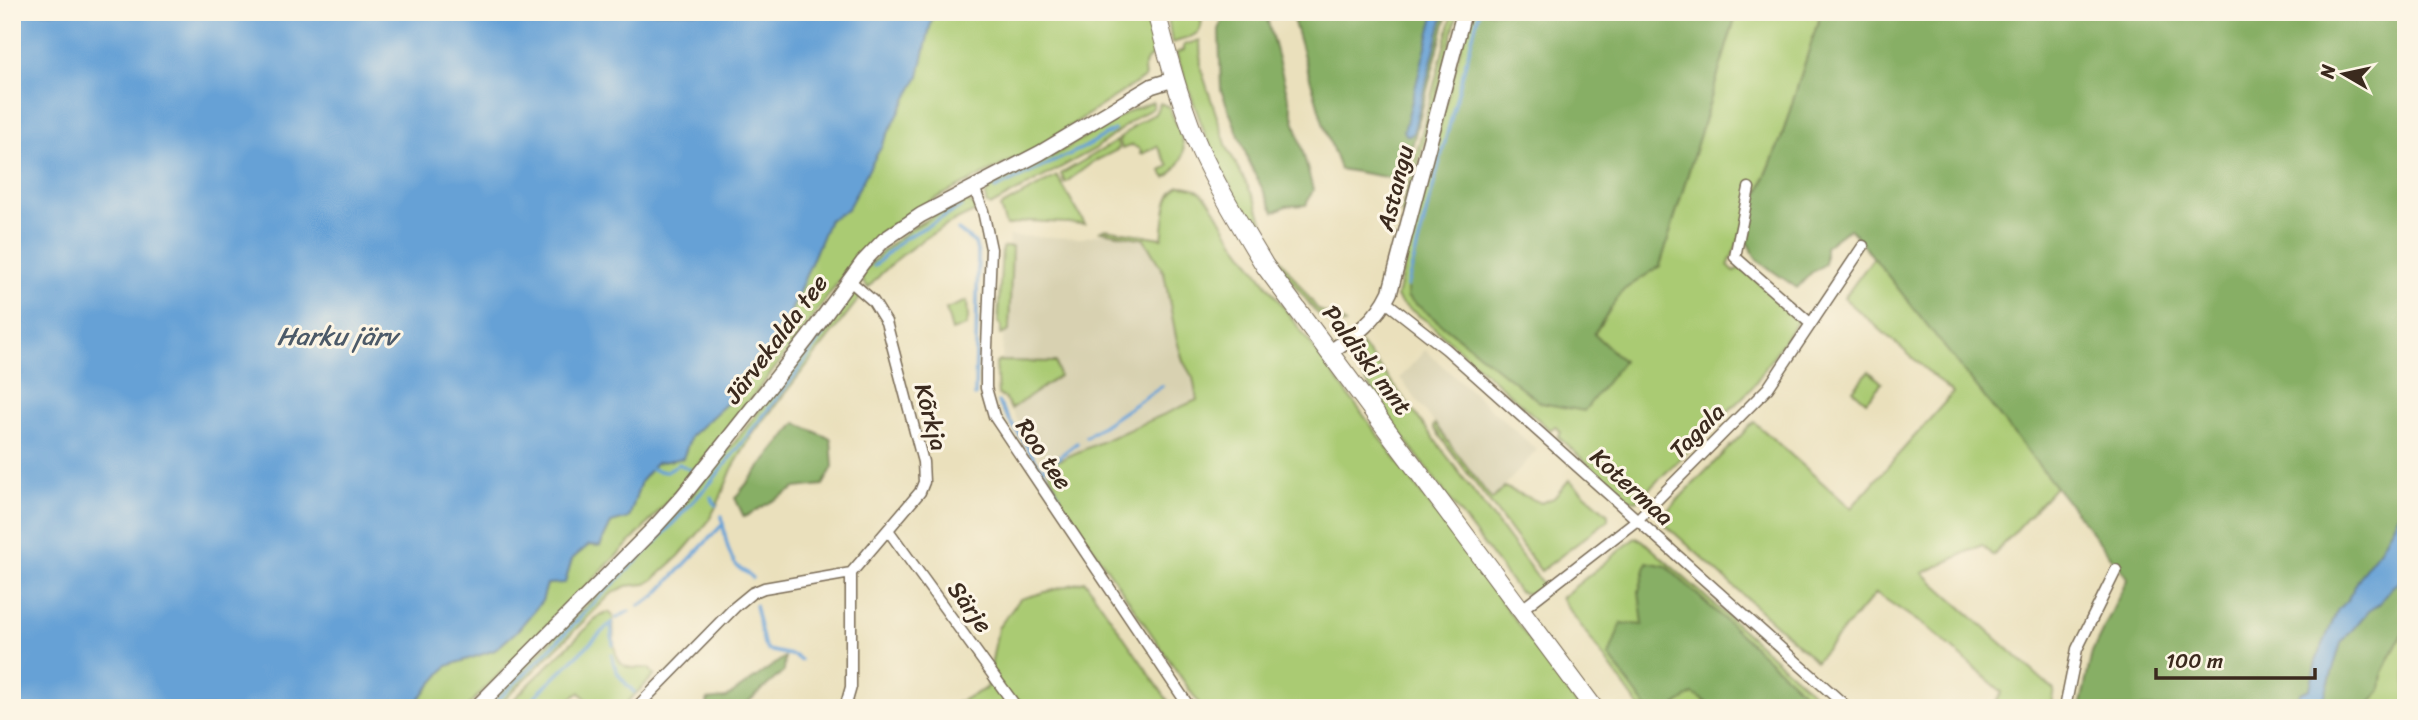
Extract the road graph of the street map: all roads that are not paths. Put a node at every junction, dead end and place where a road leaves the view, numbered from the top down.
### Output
1 (1156, 12) edge
2 (1464, 12) edge
3 (1175, 79) junction
4 (974, 187) junction
5 (1749, 188) dead end
6 (1863, 246) dead end
7 (849, 280) junction
8 (1386, 302) junction
9 (1811, 324) junction
10 (1330, 352) junction
11 (1637, 520) junction
12 (888, 530) junction
13 (2116, 570) dead end
14 (851, 573) junction
15 (1521, 610) junction
16 (476, 708) edge
17 (636, 708) edge
18 (845, 708) edge
19 (1017, 708) edge
20 (1190, 708) edge
21 (1594, 708) edge
22 (1848, 708) edge
23 (2065, 708) edge

1 - 3 main road, Paldiski mnt
2 - 8 street, Astangu
3 - 4 street, Järvekalda tee
3 - 10 main road, Paldiski mnt
4 - 7 street, Järvekalda tee
4 - 20 street, Roo tee
5 - 9 street
6 - 9 street, Tagala
7 - 12 street, Kõrkja
7 - 16 street, Järvekalda tee
8 - 10 street, Astangu
8 - 11 street, Kotermaa
9 - 11 street, Tagala
10 - 15 main road, Paldiski mnt
11 - 15 street, Tagala
11 - 22 street, Kotermaa
12 - 14 street, Kõrkja
12 - 19 street, Särje
13 - 23 street
14 - 17 street
14 - 18 street
15 - 21 main road, Paldiski mnt

